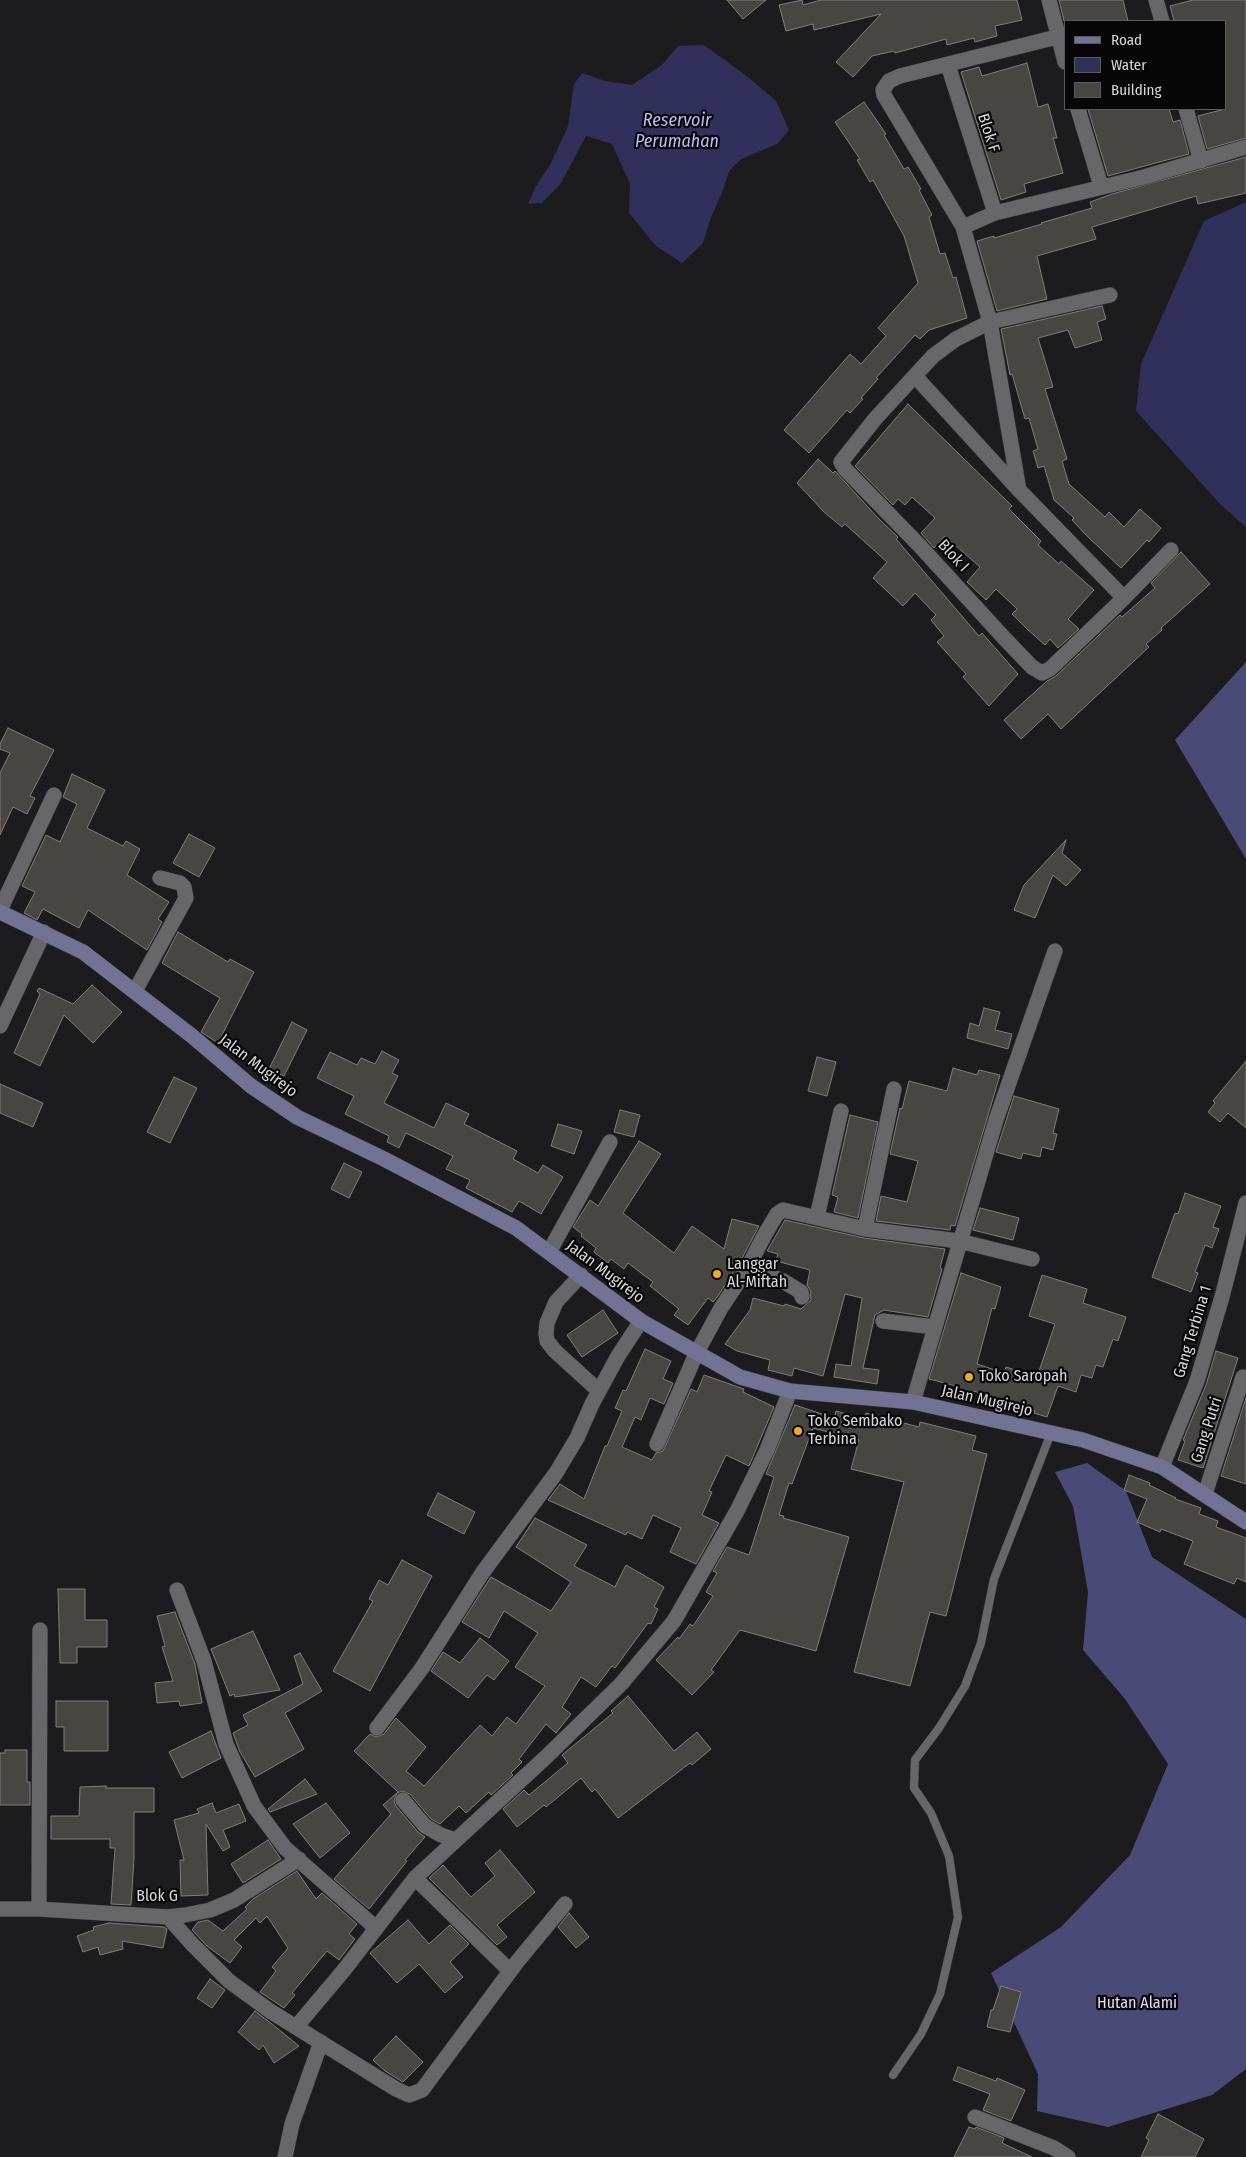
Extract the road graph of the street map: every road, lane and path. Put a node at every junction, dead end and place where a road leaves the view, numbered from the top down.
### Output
1 (1049, 0) edge
2 (1156, 0) edge
3 (1162, 20) edge
4 (1058, 37) junction
5 (1064, 58) edge
6 (948, 65) junction
7 (1078, 110) edge
8 (1186, 110) edge
9 (1246, 147) edge
10 (1201, 160) junction
11 (1100, 186) junction
12 (995, 213) junction
13 (963, 227) junction
14 (1110, 295) dead end
15 (990, 322) junction
16 (915, 376) junction
17 (1019, 490) junction
18 (1171, 550) dead end
19 (1124, 598) junction
20 (54, 795) dead end
21 (160, 878) dead end
22 (0, 911) edge
23 (44, 932) junction
24 (1055, 951) dead end
25 (135, 991) junction
26 (0, 1026) edge
27 (894, 1089) dead end
28 (841, 1111) dead end
29 (610, 1142) dead end
30 (1246, 1203) edge
31 (817, 1217) junction
32 (865, 1229) junction
33 (959, 1241) junction
34 (549, 1252) junction
35 (1032, 1259) dead end
36 (748, 1267) junction
37 (581, 1276) junction
38 (802, 1297) dead end
39 (642, 1321) junction
40 (883, 1321) dead end
41 (936, 1327) junction
42 (696, 1354) junction
43 (1243, 1377) dead end
44 (599, 1391) junction
45 (790, 1391) junction
46 (913, 1402) junction
47 (1051, 1433) junction
48 (657, 1444) dead end
49 (1162, 1467) junction
50 (1205, 1494) junction
51 (1246, 1522) edge
52 (177, 1590) dead end
53 (40, 1630) dead end
54 (377, 1728) dead end
55 (403, 1800) dead end
56 (456, 1840) junction
57 (299, 1859) junction
58 (416, 1878) junction
59 (565, 1904) dead end
60 (0, 1909) edge
61 (39, 1909) junction
62 (168, 1917) junction
63 (376, 1928) junction
64 (510, 1971) junction
65 (296, 2026) junction
66 (321, 2042) junction
67 (893, 2076) dead end
68 (975, 2117) dead end
69 (284, 2157) edge
70 (1068, 2157) edge

1 - 4 street
2 - 3 street
4 - 5 street
4 - 6 street
6 - 12 street, Blok F
6 - 13 street
7 - 11 street
8 - 10 street
9 - 10 street
10 - 11 street
11 - 12 street
12 - 13 street
13 - 15 street
14 - 15 street, Blok I
15 - 16 street, Blok I
15 - 17 street
16 - 17 street
16 - 19 street, Blok I
17 - 19 street
18 - 19 street, Blok I
20 - 22 street
21 - 25 street
22 - 23 street, Jalan Mugirejo
23 - 25 street, Jalan Mugirejo
23 - 26 street
24 - 33 street
25 - 34 street, Jalan Mugirejo
27 - 32 street
28 - 31 street
29 - 34 street
30 - 49 street, Gang Terbina 1
31 - 32 street
31 - 36 street
32 - 33 street
33 - 35 street
33 - 41 street
34 - 37 street, Jalan Mugirejo
36 - 38 street
36 - 42 street
37 - 39 street, Jalan Mugirejo
37 - 44 street
39 - 42 street, Jalan Mugirejo
39 - 44 street
40 - 41 street
41 - 46 street
42 - 45 street, Jalan Mugirejo
42 - 48 street
43 - 50 street, Gang Putri
44 - 54 street
45 - 46 street, Jalan Mugirejo
45 - 56 street
46 - 47 street, Jalan Mugirejo
47 - 49 street, Jalan Mugirejo
47 - 67 lane
49 - 50 street, Jalan Mugirejo
50 - 51 street, Jalan Mugirejo
52 - 57 street
53 - 61 street
55 - 56 street
56 - 58 street
57 - 62 street, Blok G
57 - 63 street
58 - 63 street
58 - 64 street
59 - 64 street
60 - 61 street, Blok G
61 - 62 street, Blok G
62 - 65 street
63 - 65 street
64 - 66 street
65 - 66 street
66 - 69 street
68 - 70 street

